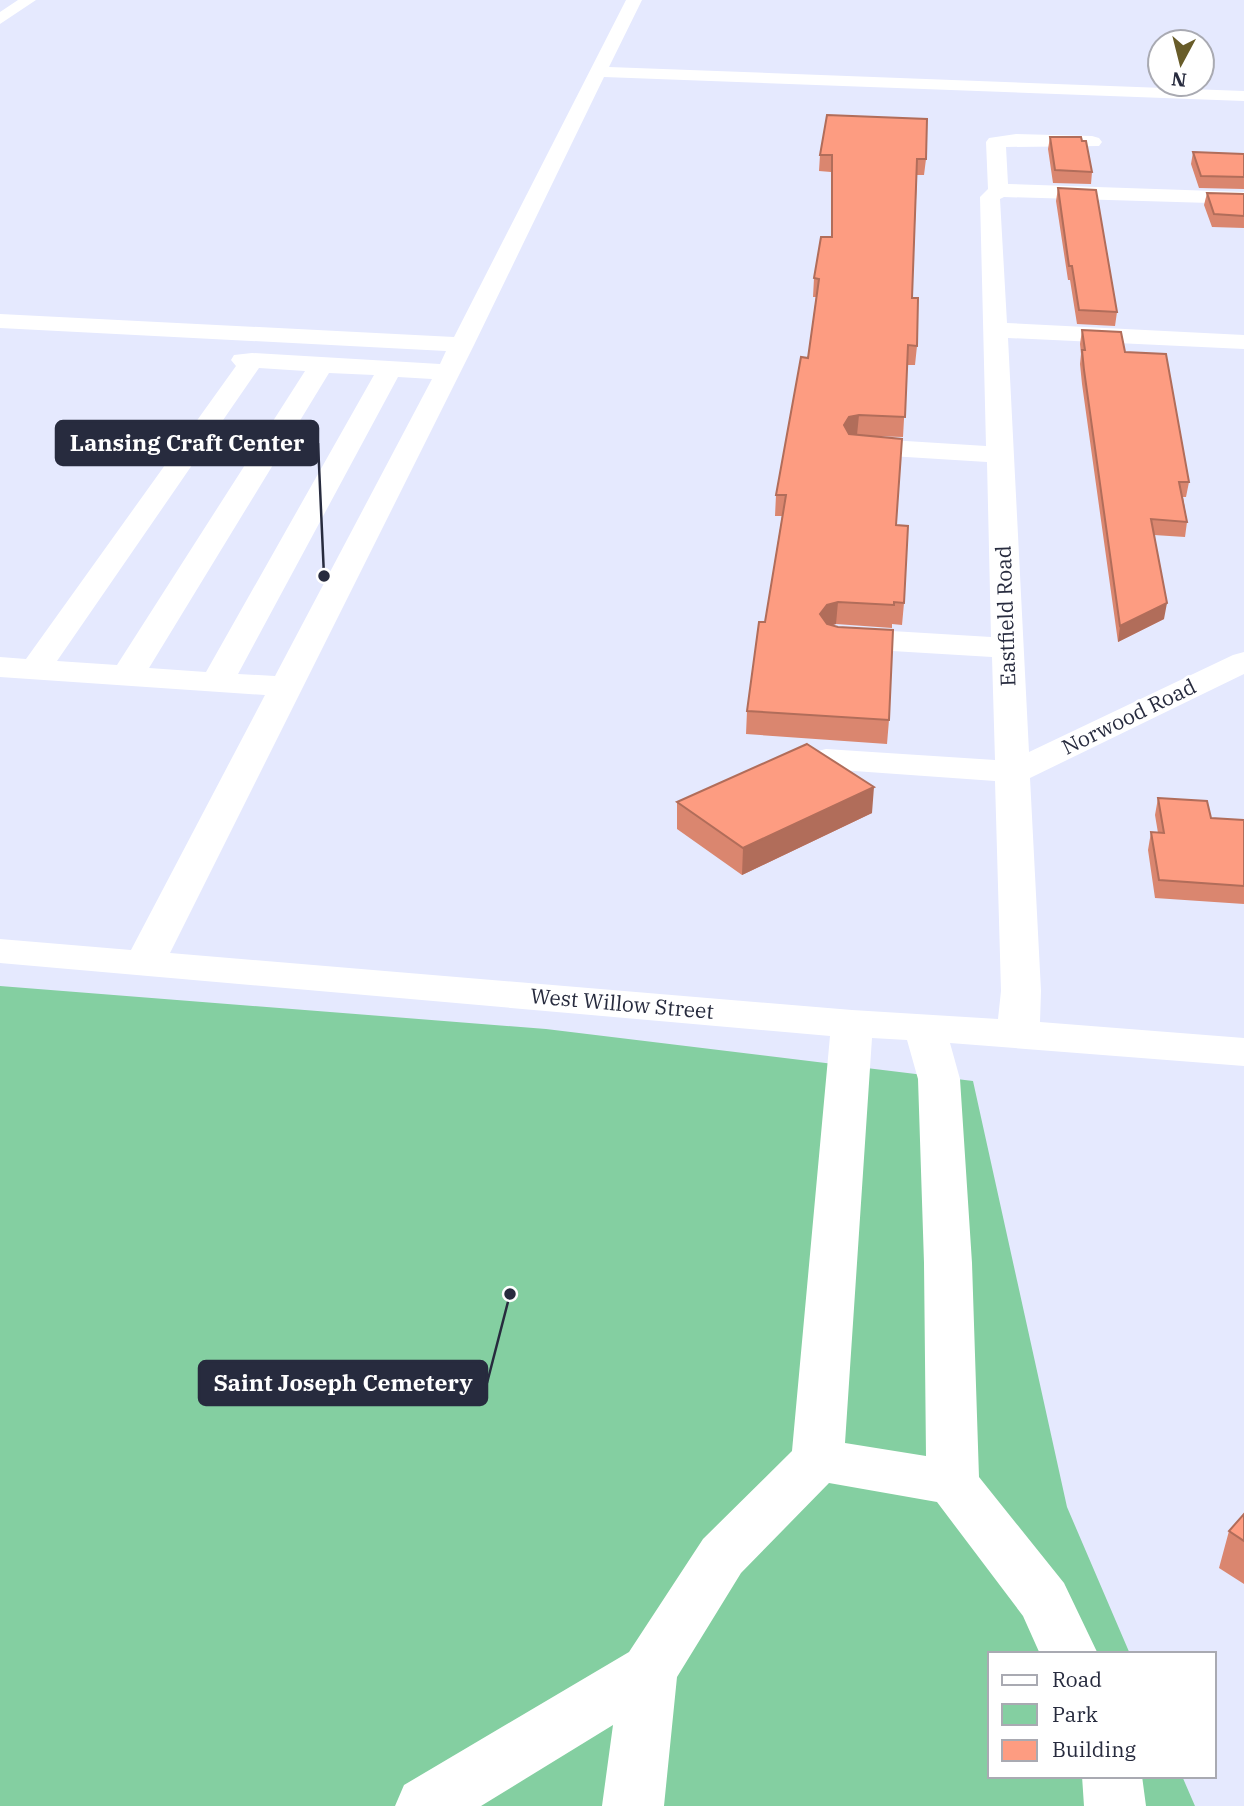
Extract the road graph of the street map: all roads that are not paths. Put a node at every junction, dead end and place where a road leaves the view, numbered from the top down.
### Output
1 (28, 0) edge
2 (634, 0) edge
3 (0, 19) edge
4 (598, 72) junction
5 (1244, 96) edge
6 (1092, 142) dead end
7 (994, 194) junction
8 (1244, 198) edge
9 (0, 321) edge
10 (996, 330) junction
11 (1244, 342) edge
12 (0, 344) edge
13 (26, 346) dead end
14 (455, 358) junction
15 (321, 365) junction
16 (390, 369) junction
17 (859, 446) edge
18 (1000, 455) junction
19 (836, 638) edge
20 (1007, 648) junction
21 (1244, 663) edge
22 (0, 667) edge
23 (35, 669) junction
24 (127, 676) junction
25 (216, 682) junction
26 (286, 687) junction
27 (826, 759) edge
28 (1014, 772) junction
29 (0, 951) edge
30 (145, 962) junction
31 (852, 1024) junction
32 (925, 1027) junction
33 (1018, 1035) junction
34 (1244, 1052) edge
35 (818, 1460) junction
36 (953, 1483) junction
37 (1068, 1652) edge
38 (649, 1671) junction
39 (1112, 1778) edge
40 (426, 1806) edge
41 (633, 1806) edge
42 (1115, 1806) edge

1 - 3 street
2 - 4 street
4 - 5 street
4 - 14 street
6 - 7 street, Eastfield Road
7 - 8 street
7 - 10 street, Eastfield Road
9 - 14 street
10 - 11 street
10 - 18 street, Eastfield Road
12 - 13 street
14 - 16 street
14 - 26 street
15 - 16 street
15 - 23 street
15 - 24 street
16 - 25 street
17 - 18 street
18 - 20 street, Eastfield Road
19 - 20 street
20 - 28 street, Eastfield Road
21 - 28 street, Norwood Road
22 - 23 street
23 - 24 street
24 - 25 street
25 - 26 street
26 - 30 street
27 - 28 street
28 - 33 street, Eastfield Road
29 - 30 street, West Willow Street
30 - 31 street, West Willow Street
31 - 32 street, West Willow Street
31 - 35 street
32 - 33 street, West Willow Street
32 - 36 street
33 - 34 street, West Willow Street
35 - 36 street
35 - 38 street
36 - 37 street
38 - 40 street
38 - 41 street
39 - 42 street

